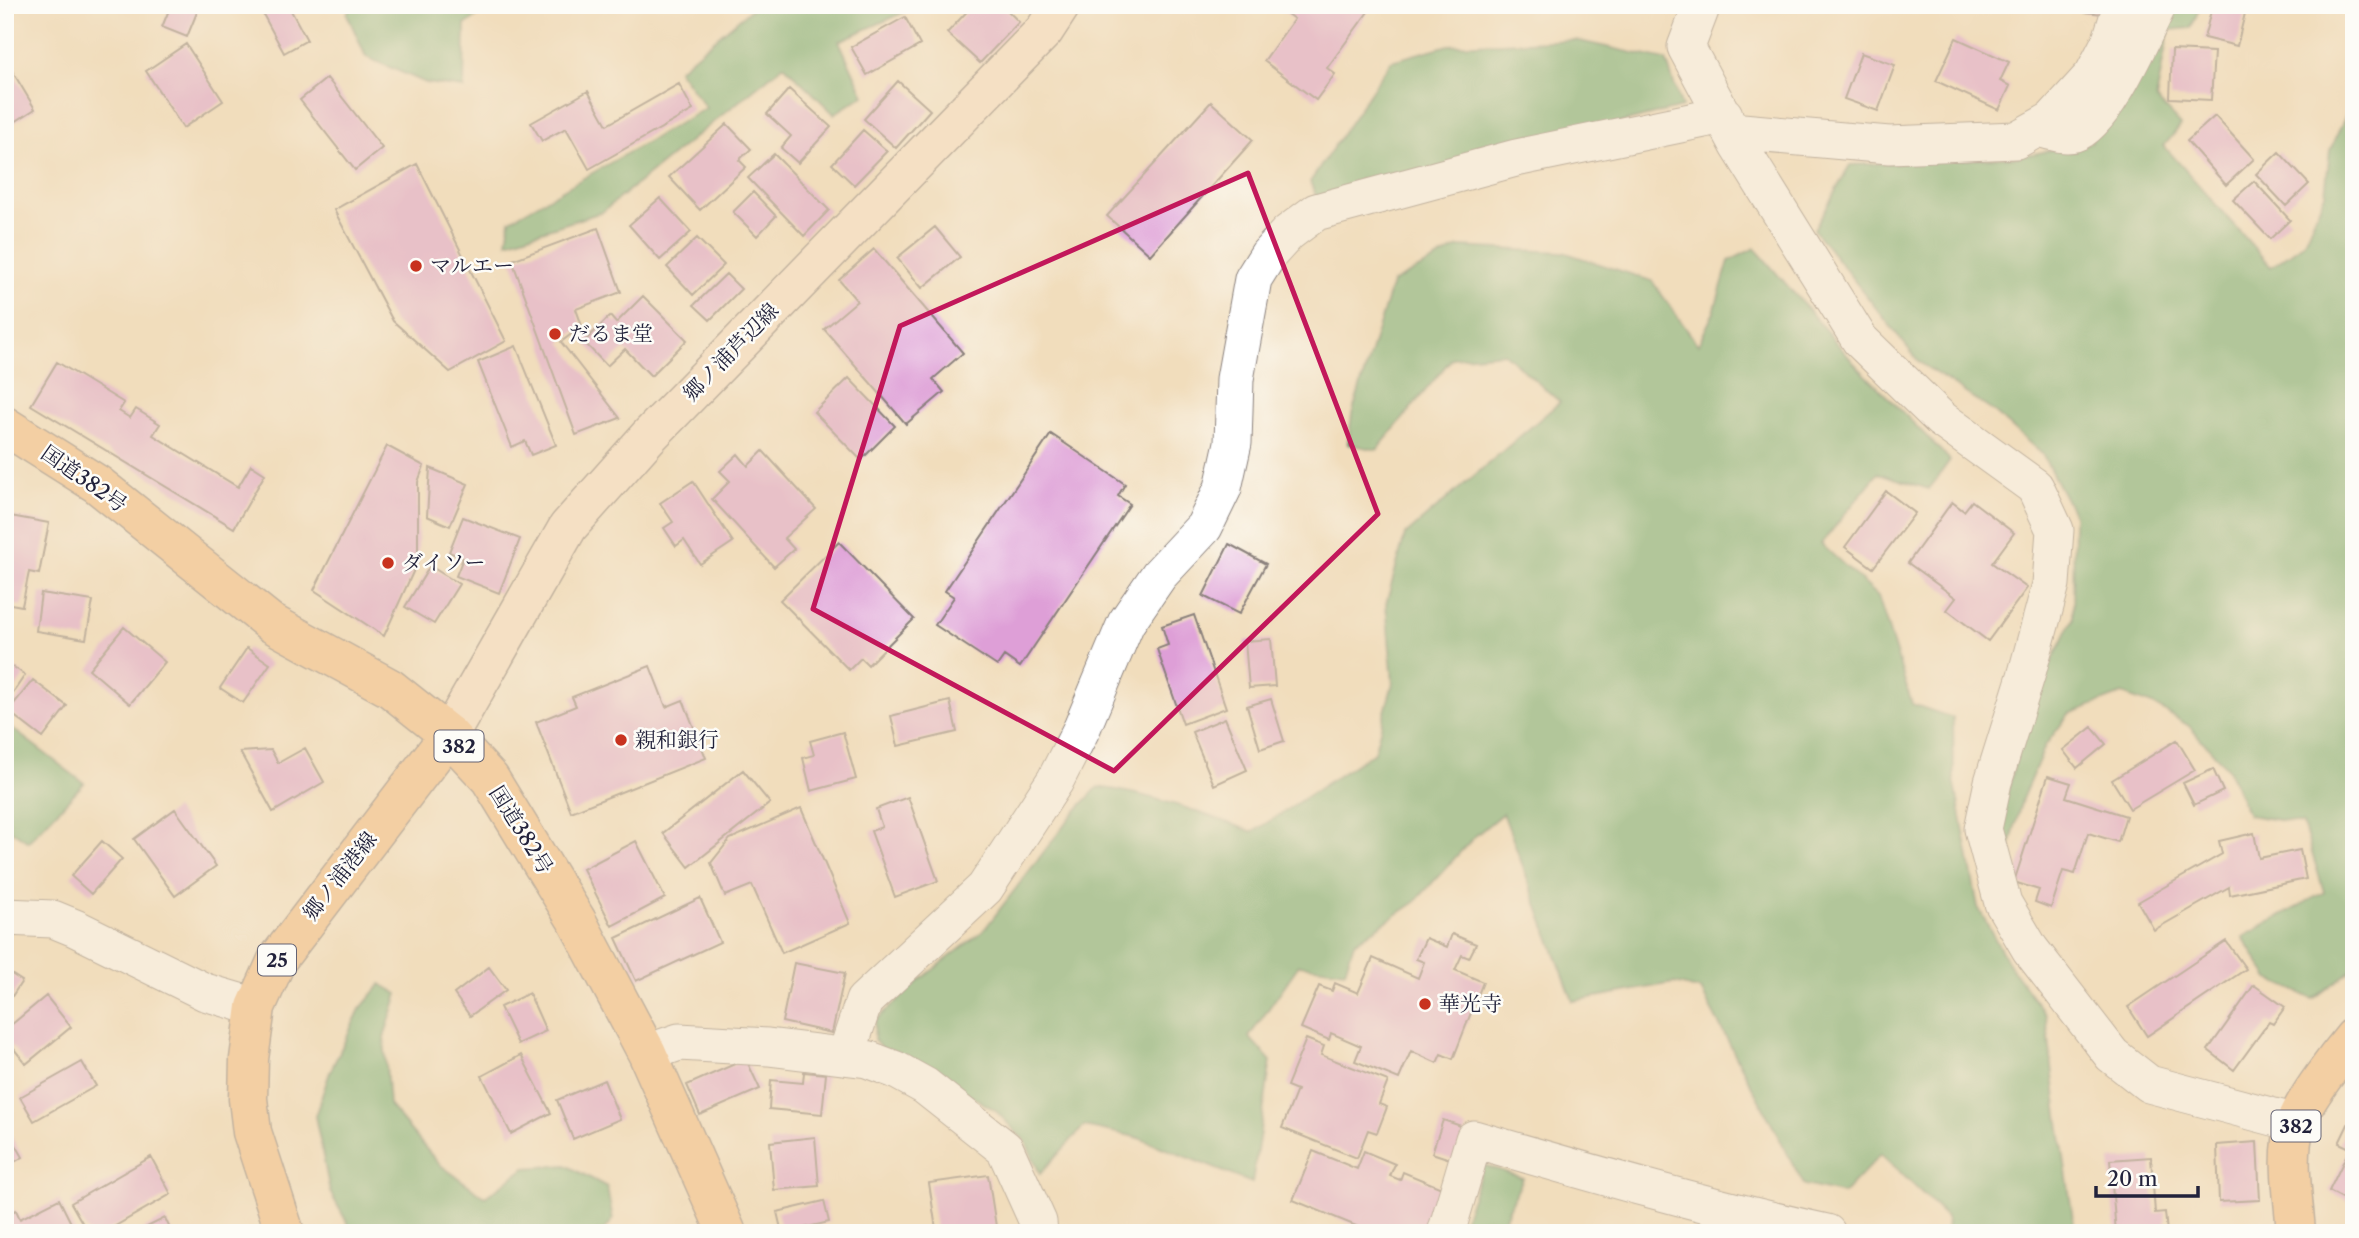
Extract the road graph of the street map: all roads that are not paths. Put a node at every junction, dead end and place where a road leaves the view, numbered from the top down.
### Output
1 (1061, 5) edge
2 (1702, 5) edge
3 (2122, 5) edge
4 (2158, 5) edge
5 (1728, 123) junction
6 (2038, 128) junction
7 (5, 425) edge
8 (449, 735) junction
9 (5, 917) edge
10 (256, 1007) junction
11 (2354, 1037) edge
12 (647, 1052) junction
13 (846, 1056) junction
14 (2296, 1123) junction
15 (285, 1233) edge
16 (727, 1233) edge
17 (1039, 1233) edge
18 (1446, 1233) edge
19 (1826, 1233) edge
20 (2296, 1233) edge

1 - 8 main road, 郷ノ浦芦辺線
2 - 5 street
3 - 6 street
4 - 6 street
5 - 6 street
5 - 13 street
5 - 14 street
7 - 8 main road, 国道382号 / 382
8 - 10 main road, 郷ノ浦港線 / 25
8 - 12 main road, 国道382号 / 382
9 - 10 street
10 - 15 main road, 郷ノ浦港線 / 25
11 - 14 main road, 382
12 - 13 street
12 - 16 main road, 国道382号 / 382
13 - 17 street
14 - 20 main road, 382
18 - 19 street

